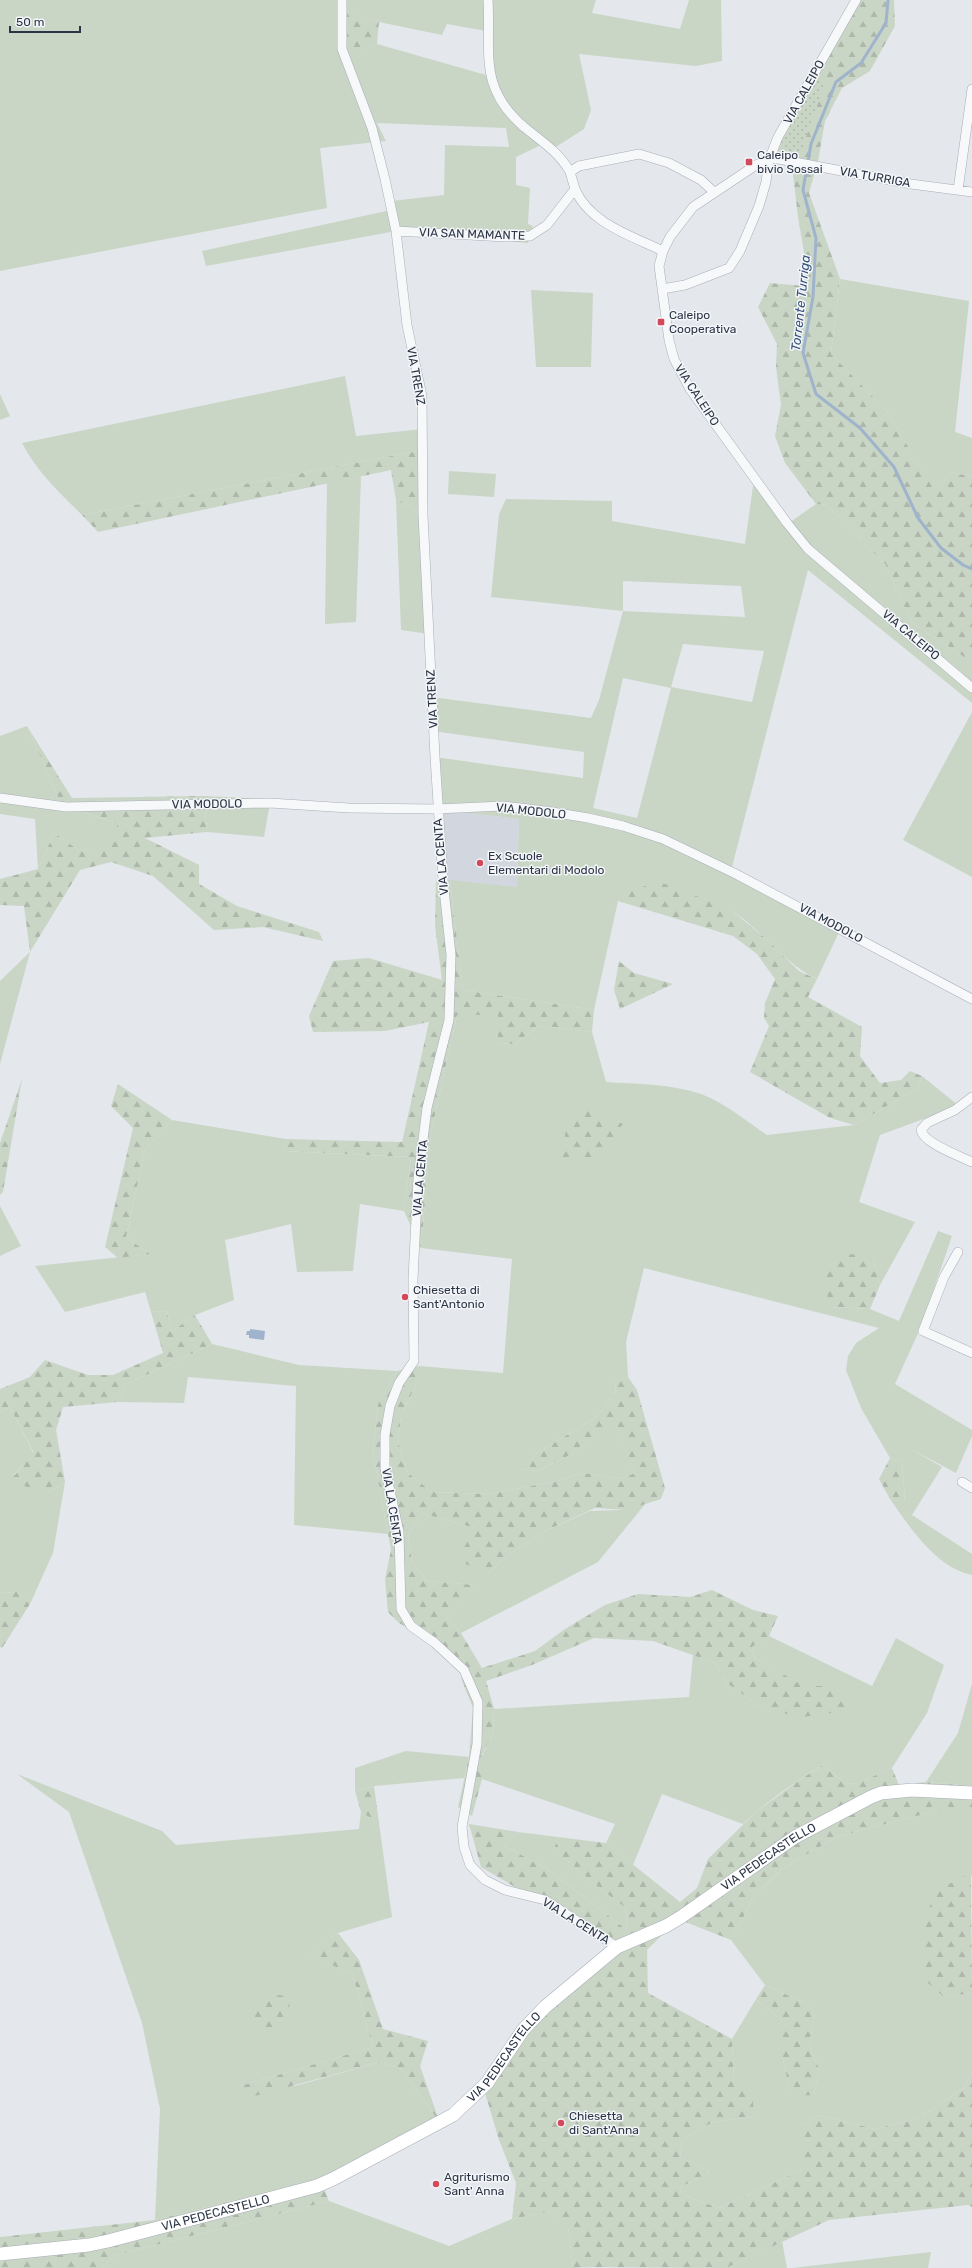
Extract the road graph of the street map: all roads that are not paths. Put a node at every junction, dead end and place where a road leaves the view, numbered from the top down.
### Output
1 (342, 0) edge
2 (488, 0) edge
3 (856, 0) edge
4 (972, 89) edge
5 (769, 160) junction
6 (570, 172) junction
7 (575, 189) junction
8 (958, 190) junction
9 (714, 192) junction
10 (972, 192) edge
11 (396, 230) junction
12 (662, 251) junction
13 (662, 289) junction
14 (972, 688) edge
15 (0, 798) edge
16 (437, 809) junction
17 (972, 999) edge
18 (972, 1097) edge
19 (972, 1162) edge
20 (958, 1252) dead end
21 (972, 1353) edge
22 (962, 1482) dead end
23 (972, 1488) edge
24 (972, 1793) edge
25 (617, 1947) junction
26 (0, 2254) edge

1 - 11 street, VIA TRENZ
2 - 6 street
3 - 5 street, VIA CALEIPO
4 - 8 street
5 - 8 street, VIA TURRIGA
5 - 9 street, VIA CALEIPO
5 - 13 street
6 - 7 street
6 - 9 street
7 - 11 street, VIA SAN MAMANTE
7 - 12 street
8 - 10 street, VIA TURRIGA
9 - 12 street, VIA CALEIPO
11 - 16 street, VIA TRENZ
12 - 13 street, VIA CALEIPO
13 - 14 street, VIA CALEIPO
15 - 16 street, VIA MODOLO
16 - 17 street, VIA MODOLO
16 - 25 street, VIA LA CENTA
18 - 19 street
20 - 21 street
22 - 23 street
24 - 25 street, VIA PEDECASTELLO
25 - 26 street, VIA PEDECASTELLO

